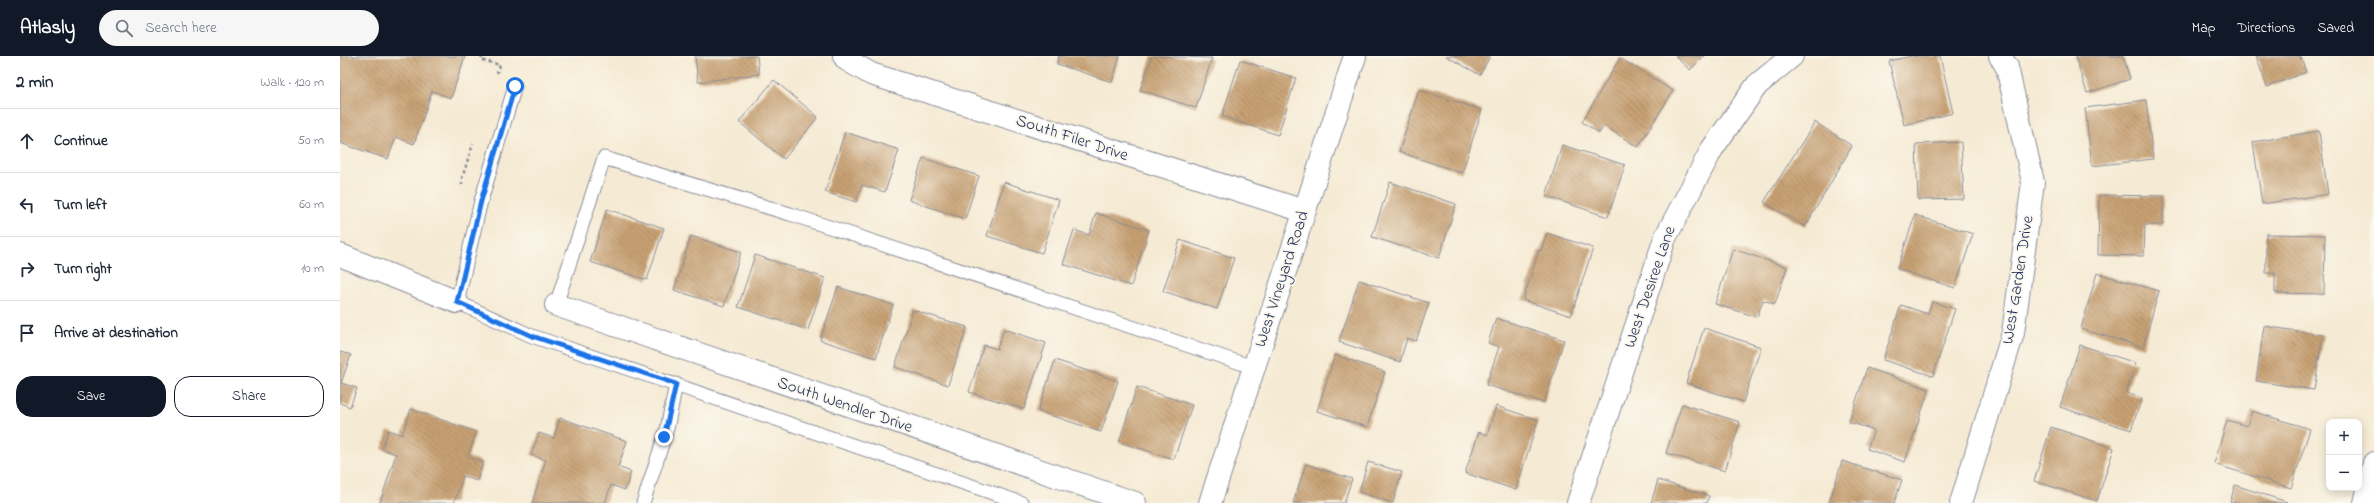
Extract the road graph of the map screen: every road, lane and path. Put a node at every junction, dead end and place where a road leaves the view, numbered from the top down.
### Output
1 (844, 56) edge
2 (1355, 56) edge
3 (1792, 56) edge
4 (2000, 56) edge
5 (515, 86) dead end
6 (1304, 211) junction
7 (340, 255) edge
8 (457, 302) junction
9 (556, 305) joint
10 (1253, 367) junction
11 (676, 384) junction
12 (2374, 463) edge
13 (643, 503) edge
14 (1022, 503) edge
15 (1136, 503) edge
16 (1210, 503) edge
17 (1578, 503) edge
18 (1961, 503) edge
19 (2365, 503) edge

1 - 6 street, South Filer Drive
2 - 6 street, West Vineyard Road
3 - 17 street, West Desiree Lane
4 - 18 street, West Garden Drive
5 - 8 lane
6 - 10 street, West Vineyard Road
7 - 8 street
8 - 11 lane
9 - 10 lane
9 - 15 street, South Wendler Drive
10 - 16 street, West Vineyard Road
11 - 13 lane
11 - 14 lane
12 - 19 street

